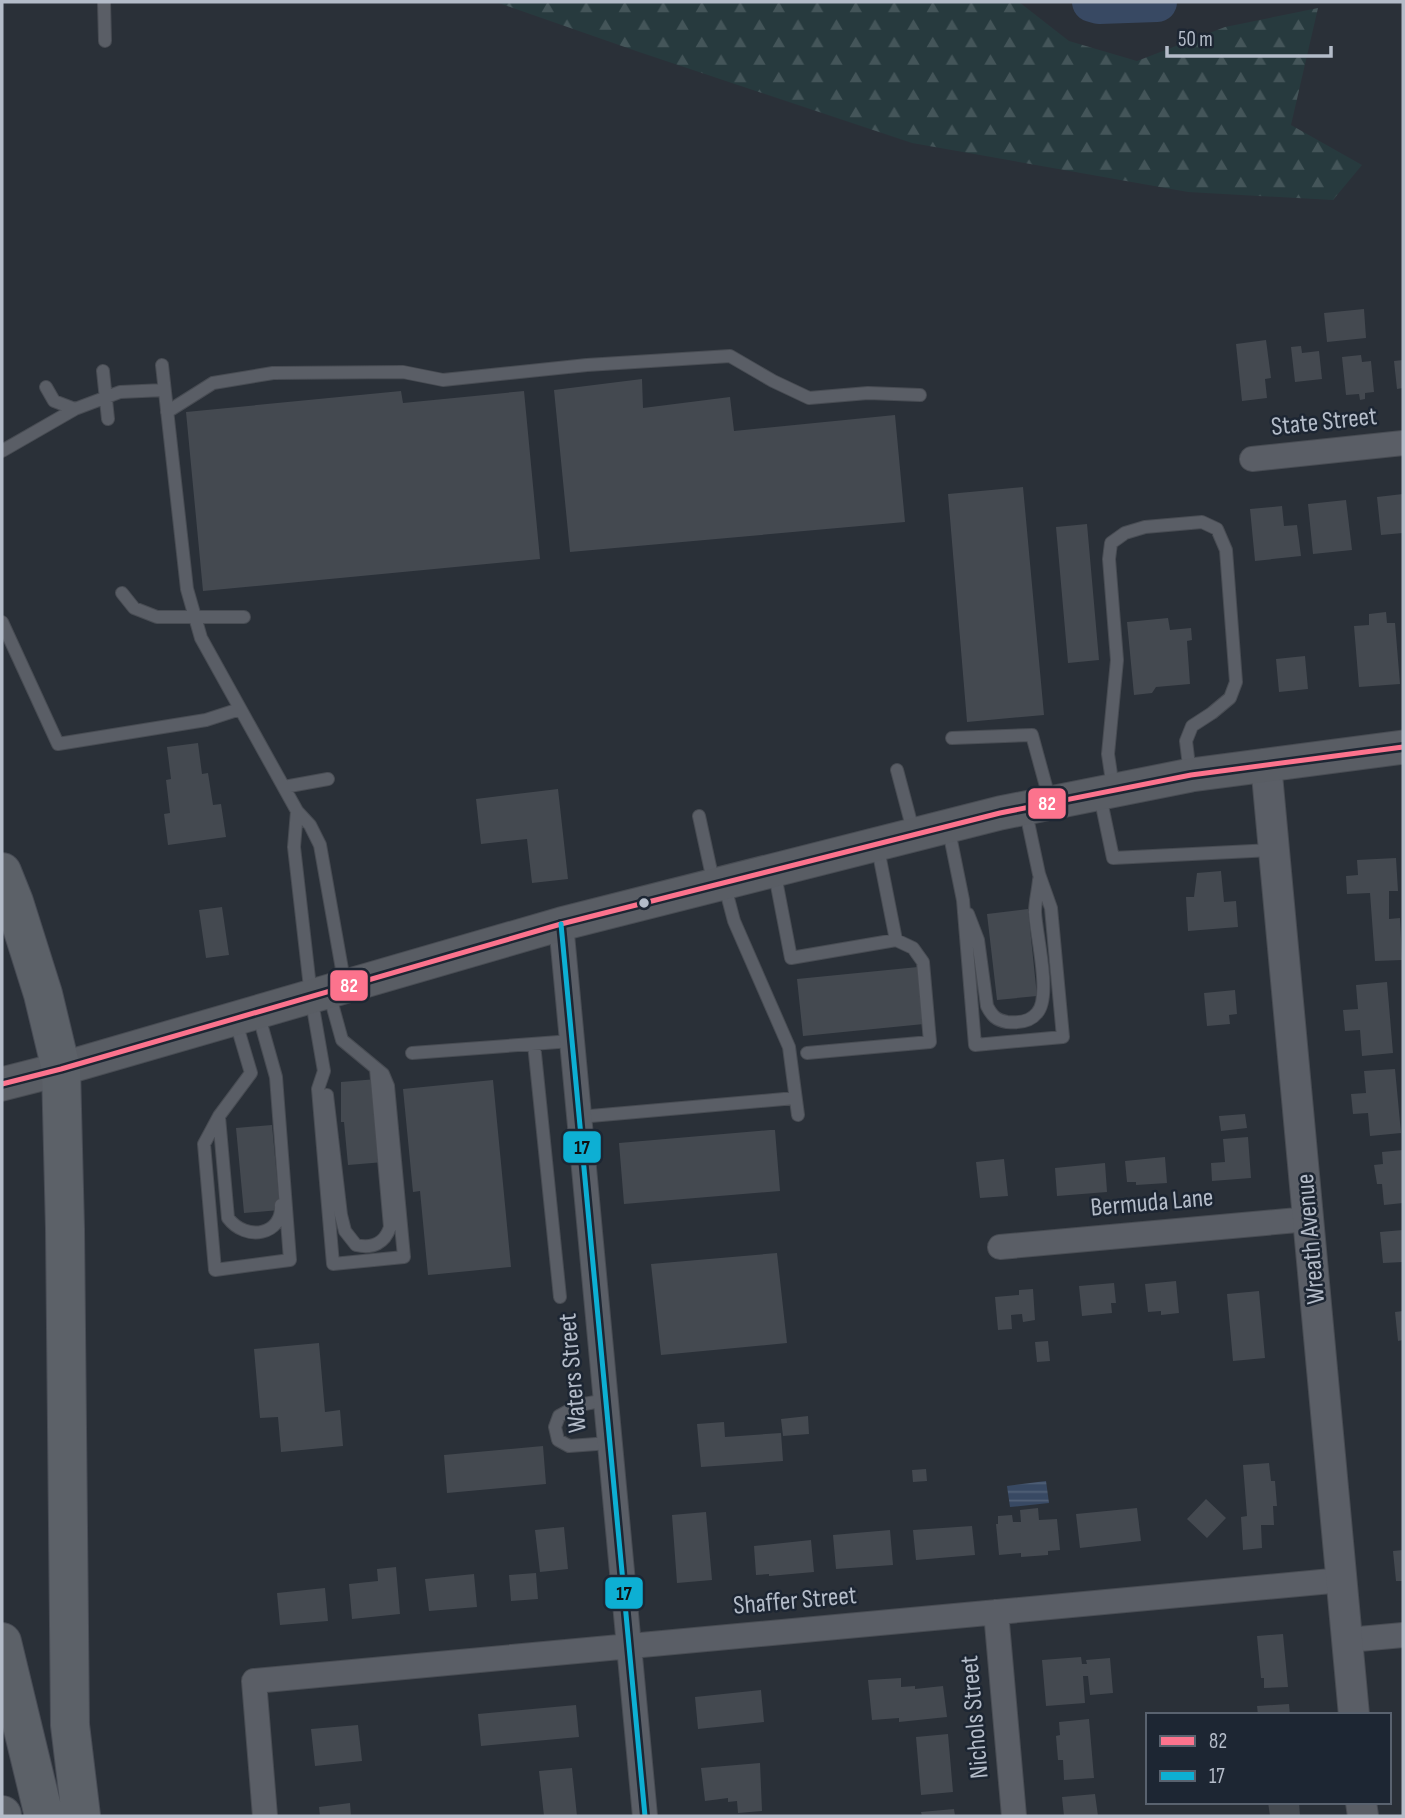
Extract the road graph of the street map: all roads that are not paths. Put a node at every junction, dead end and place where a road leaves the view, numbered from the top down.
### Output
1 (104, 2) edge
2 (106, 41) dead end
3 (162, 365) dead end
4 (103, 372) dead end
5 (46, 387) dead end
6 (164, 390) junction
7 (920, 395) dead end
8 (106, 396) junction
9 (75, 409) junction
10 (167, 412) junction
11 (108, 419) dead end
12 (1403, 443) edge
13 (2, 451) edge
14 (1251, 459) dead end
15 (122, 593) dead end
16 (194, 616) junction
17 (244, 617) dead end
18 (2, 622) edge
19 (240, 709) junction
20 (952, 738) dead end
21 (1403, 747) edge
22 (1266, 764) junction
23 (897, 770) dead end
24 (1191, 775) junction
25 (328, 779) dead end
26 (284, 787) junction
27 (1106, 791) junction
28 (1037, 804) junction
29 (297, 811) junction
30 (699, 816) dead end
31 (948, 826) junction
32 (914, 835) junction
33 (877, 844) junction
34 (1274, 850) junction
35 (774, 870) junction
36 (2, 872) edge
37 (1039, 874) junction
38 (719, 884) junction
39 (963, 900) junction
40 (561, 924) junction
41 (896, 940) junction
42 (328, 991) junction
43 (246, 1015) junction
44 (572, 1041) junction
45 (534, 1044) junction
46 (412, 1053) dead end
47 (807, 1053) dead end
48 (61, 1069) junction
49 (376, 1069) junction
50 (324, 1071) junction
51 (2, 1084) edge
52 (277, 1096) junction
53 (795, 1098) junction
54 (798, 1115) dead end
55 (219, 1116) junction
56 (579, 1117) junction
57 (1309, 1219) junction
58 (1000, 1247) dead end
59 (560, 1297) dead end
60 (606, 1400) junction
61 (610, 1443) junction
62 (1342, 1580) junction
63 (996, 1612) junction
64 (1403, 1635) edge
65 (1348, 1640) junction
66 (2, 1643) edge
67 (629, 1647) junction
68 (1354, 1713) edge
69 (44, 1816) edge
70 (81, 1816) edge
71 (265, 1816) edge
72 (645, 1816) edge
73 (1014, 1816) edge

1 - 2 lane
3 - 6 lane
4 - 8 lane
5 - 9 lane
6 - 8 lane
6 - 10 lane
7 - 10 lane
8 - 9 lane
8 - 11 lane
9 - 13 lane
10 - 16 lane
12 - 14 street, State Street
15 - 16 lane
16 - 17 lane
16 - 19 lane
18 - 19 lane
19 - 26 lane
20 - 28 lane
21 - 22 main road
22 - 24 main road
22 - 34 street, Wreath Avenue
23 - 32 lane
24 - 27 main road
24 - 27 lane
25 - 26 lane
26 - 29 lane
27 - 28 main road
27 - 34 lane
28 - 31 main road
28 - 37 lane
29 - 42 lane
29 - 42 lane
30 - 38 lane
31 - 32 main road
31 - 39 lane
32 - 33 main road
33 - 35 main road
33 - 41 lane
34 - 57 street, Wreath Avenue
35 - 38 main road
35 - 41 lane
36 - 48 main road
37 - 39 lane
37 - 39 lane
38 - 40 main road
38 - 53 lane
40 - 42 main road
40 - 44 street, Waters Street
41 - 47 lane
42 - 43 main road
42 - 49 lane
42 - 50 lane
43 - 48 main road
43 - 52 lane
43 - 55 lane
44 - 45 lane
44 - 56 street, Waters Street
45 - 46 lane
45 - 59 lane
48 - 51 main road
48 - 70 main road
49 - 50 lane
49 - 50 lane
52 - 55 lane
52 - 55 lane
53 - 54 lane
53 - 56 lane
56 - 60 street, Waters Street
57 - 58 street, Bermuda Lane
57 - 62 street, Wreath Avenue
60 - 61 street, Waters Street
60 - 61 lane
61 - 67 street, Waters Street
62 - 63 street, Shaffer Street
62 - 65 street, Wreath Avenue
63 - 67 street, Shaffer Street
63 - 73 street, Nichols Street
64 - 65 street
65 - 68 street, Wreath Avenue
66 - 69 main road
67 - 71 street, Shaffer Street
67 - 72 street, Waters Street

